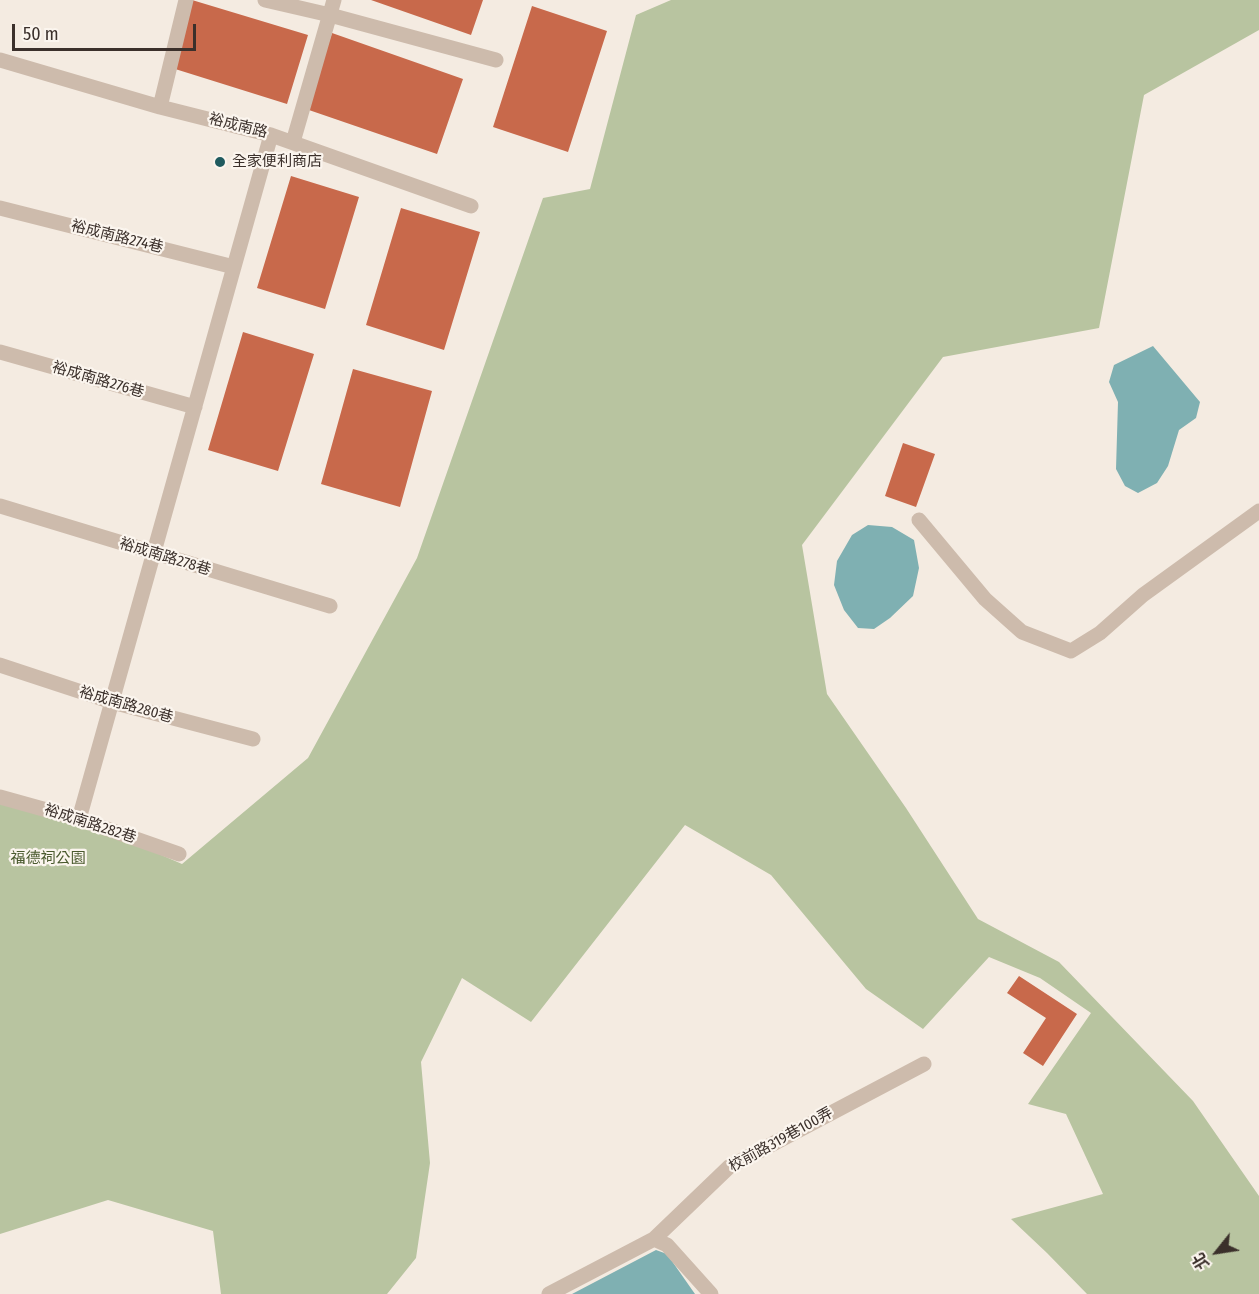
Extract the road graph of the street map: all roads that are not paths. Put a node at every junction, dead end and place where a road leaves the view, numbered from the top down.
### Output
1 (186, 0) edge
2 (265, 0) edge
3 (332, 7) edge
4 (0, 60) edge
5 (496, 60) dead end
6 (160, 107) junction
7 (272, 135) junction
8 (293, 142) junction
9 (471, 206) dead end
10 (0, 208) edge
11 (234, 267) junction
12 (0, 352) edge
13 (195, 407) junction
14 (0, 506) edge
15 (1259, 511) edge
16 (919, 520) dead end
17 (154, 554) junction
18 (330, 606) dead end
19 (0, 665) edge
20 (112, 702) junction
21 (253, 739) dead end
22 (0, 797) edge
23 (79, 819) junction
24 (179, 854) dead end
25 (924, 1064) dead end
26 (654, 1239) junction
27 (549, 1294) edge
28 (711, 1294) edge

1 - 6 street
2 - 3 street
3 - 5 street
3 - 8 street
4 - 6 street, 裕成南路
6 - 7 street, 裕成南路
7 - 8 street, 裕成南路
7 - 11 street
8 - 9 street, 裕成南路
10 - 11 street, 裕成南路274巷
11 - 13 street
12 - 13 street, 裕成南路276巷
13 - 17 street
14 - 17 street, 裕成南路278巷
15 - 16 street
17 - 18 street, 裕成南路278巷
17 - 20 street
19 - 20 street, 裕成南路280巷
20 - 21 street, 裕成南路280巷
20 - 23 street
22 - 23 street, 裕成南路282巷
23 - 24 street, 裕成南路282巷
25 - 26 street, 校前路319巷100弄
26 - 27 street, 校前路319巷100弄
26 - 28 street

